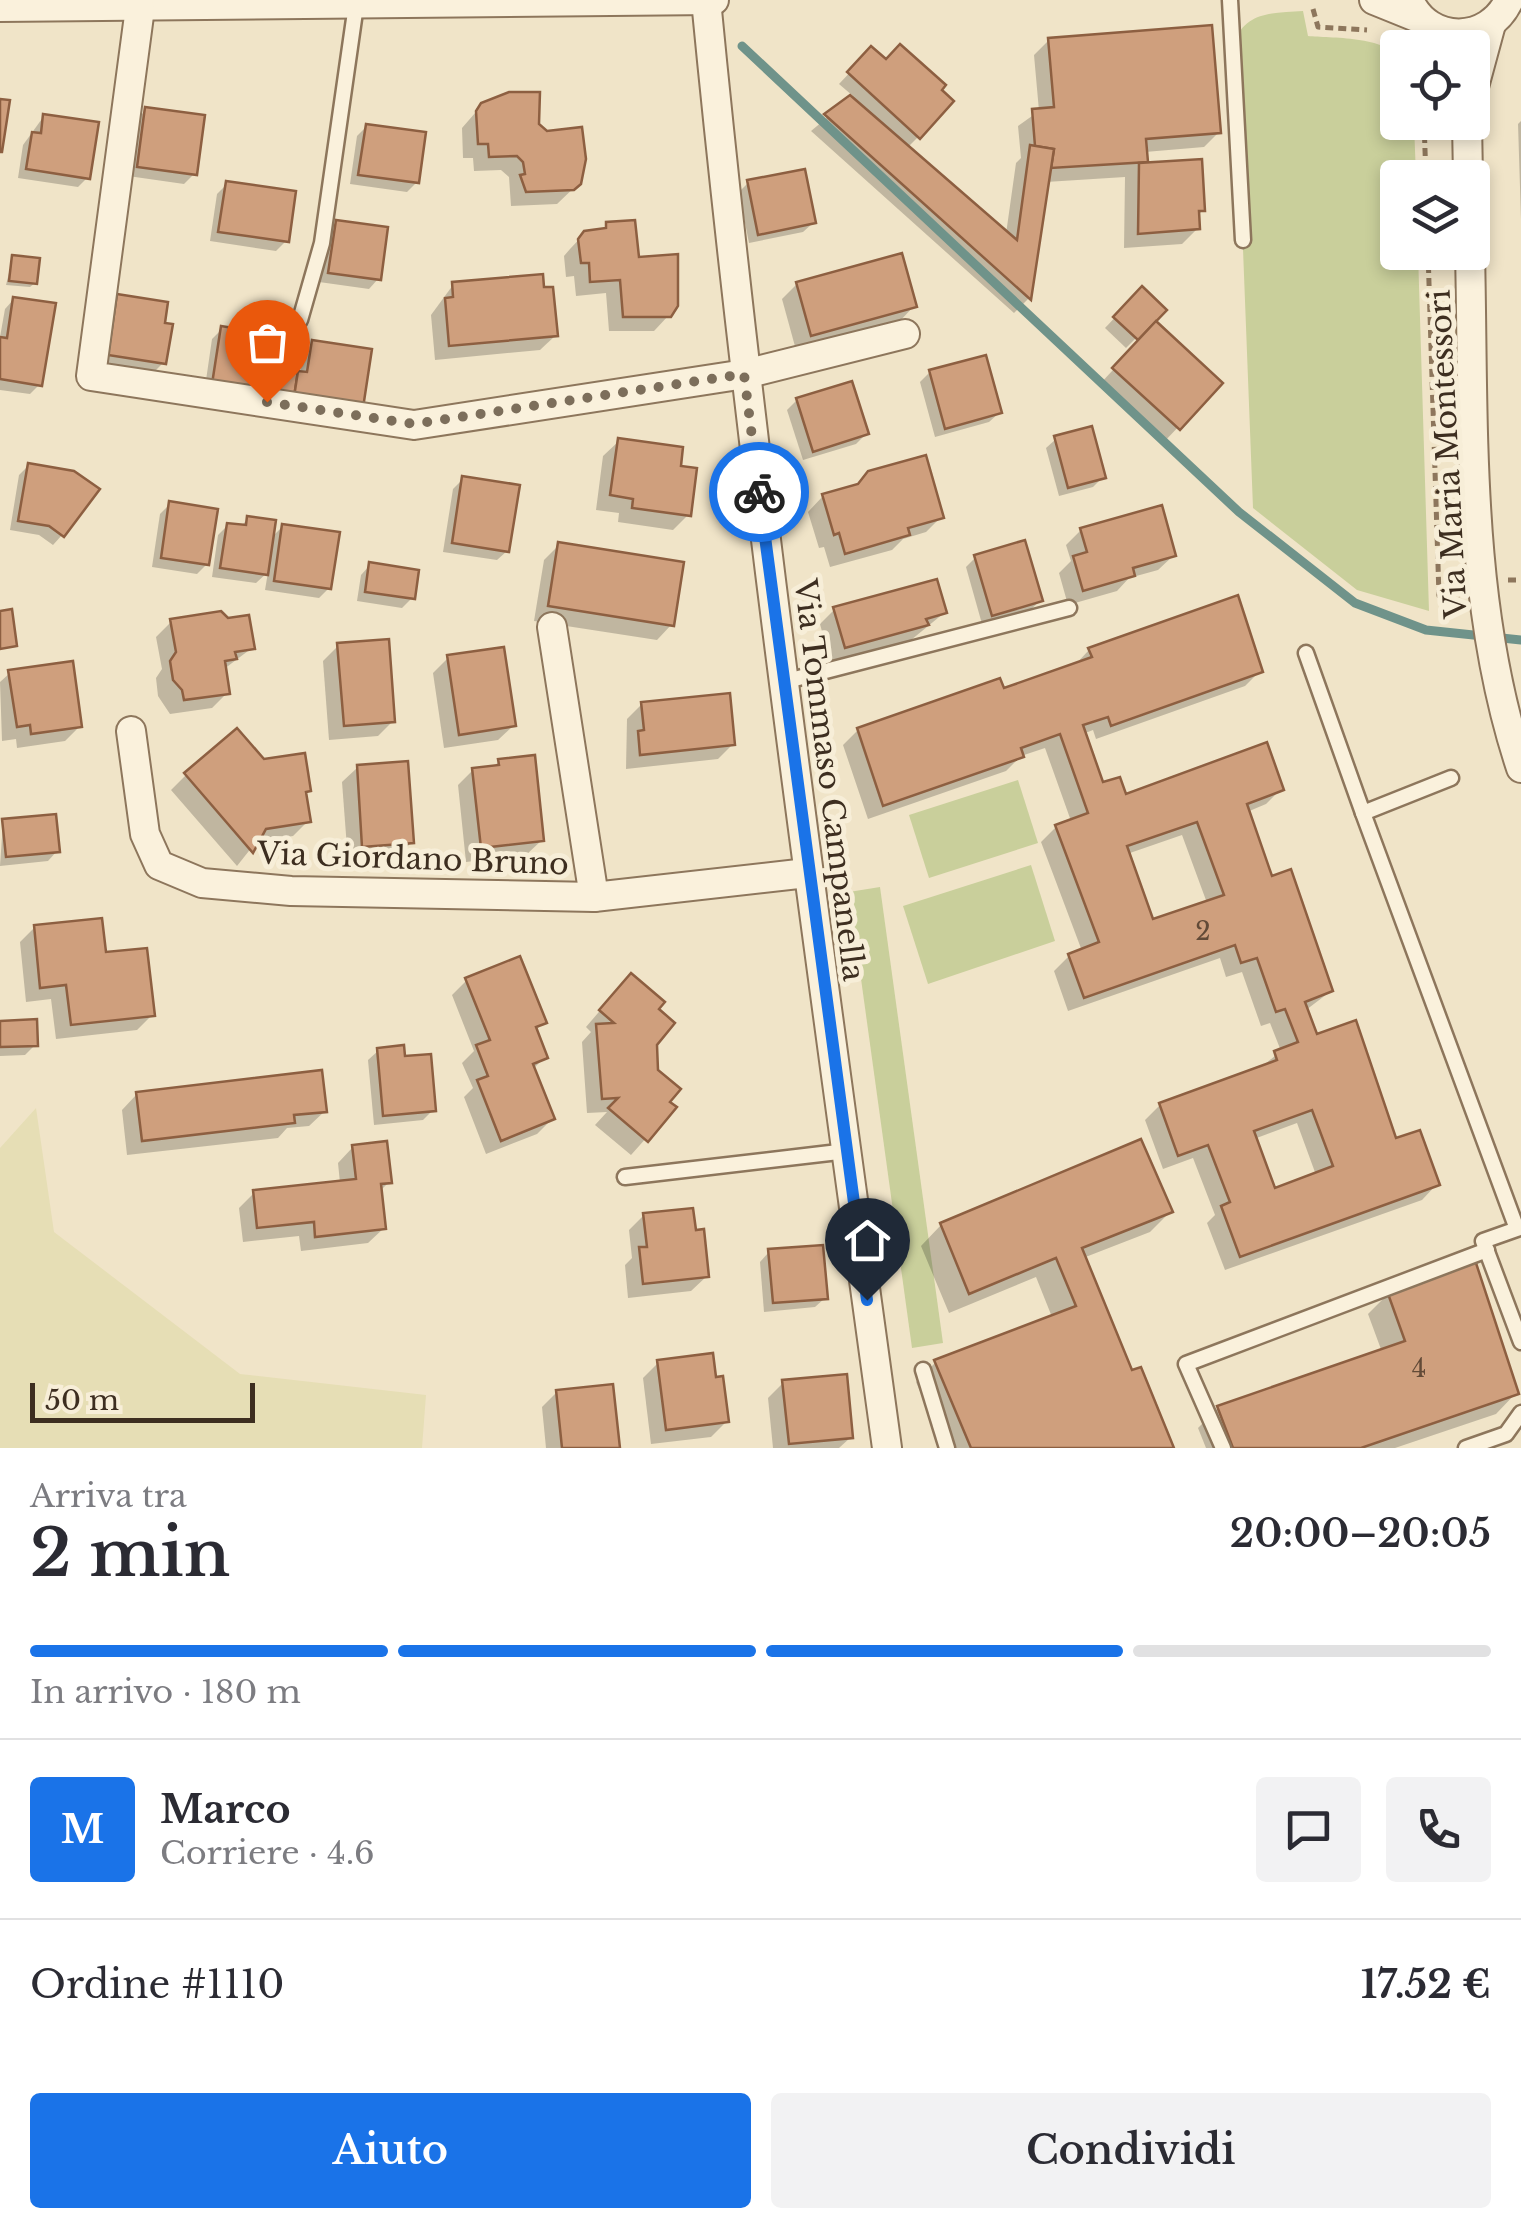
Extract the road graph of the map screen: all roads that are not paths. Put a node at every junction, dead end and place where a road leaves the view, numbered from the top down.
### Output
1 (706, 0) edge
2 (714, 0) edge
3 (1230, 0) edge
4 (1374, 0) edge
5 (356, 5) junction
6 (0, 7) edge
7 (140, 8) junction
8 (1506, 10) edge
9 (1427, 24) edge
10 (1490, 50) edge
11 (1243, 240) dead end
12 (1470, 270) edge
13 (300, 320) dead end
14 (905, 334) dead end
15 (744, 374) junction
16 (1069, 608) dead end
17 (552, 626) dead end
18 (1306, 654) dead end
19 (783, 682) junction
20 (131, 731) dead end
21 (1521, 768) edge
22 (1451, 778) dead end
23 (1363, 813) junction
24 (807, 873) junction
25 (594, 897) junction
26 (847, 1151) junction
27 (626, 1178) dead end
28 (1519, 1228) edge
29 (1487, 1250) junction
30 (1521, 1342) edge
31 (923, 1370) dead end
32 (1521, 1413) edge
33 (887, 1448) edge
34 (947, 1448) edge
35 (1223, 1448) edge
36 (1466, 1448) edge

1 - 2 street
1 - 5 street
1 - 15 street, Via Tommaso Campanella
3 - 11 lane
4 - 9 street
5 - 7 street
5 - 13 lane
6 - 7 street
7 - 15 street
8 - 9 street
8 - 10 street
12 - 21 street, Via Maria Montessori
14 - 15 street
15 - 19 street, Via Tommaso Campanella
16 - 19 lane
17 - 25 street
18 - 23 lane
19 - 24 street, Via Tommaso Campanella
20 - 25 street, Via Giordano Bruno
22 - 23 lane
23 - 28 lane
24 - 25 street, Via Giordano Bruno
24 - 26 street, Via Tommaso Campanella
26 - 27 lane
26 - 33 street, Via Tommaso Campanella
28 - 29 lane
29 - 30 lane
29 - 35 lane
31 - 34 lane
32 - 36 lane

